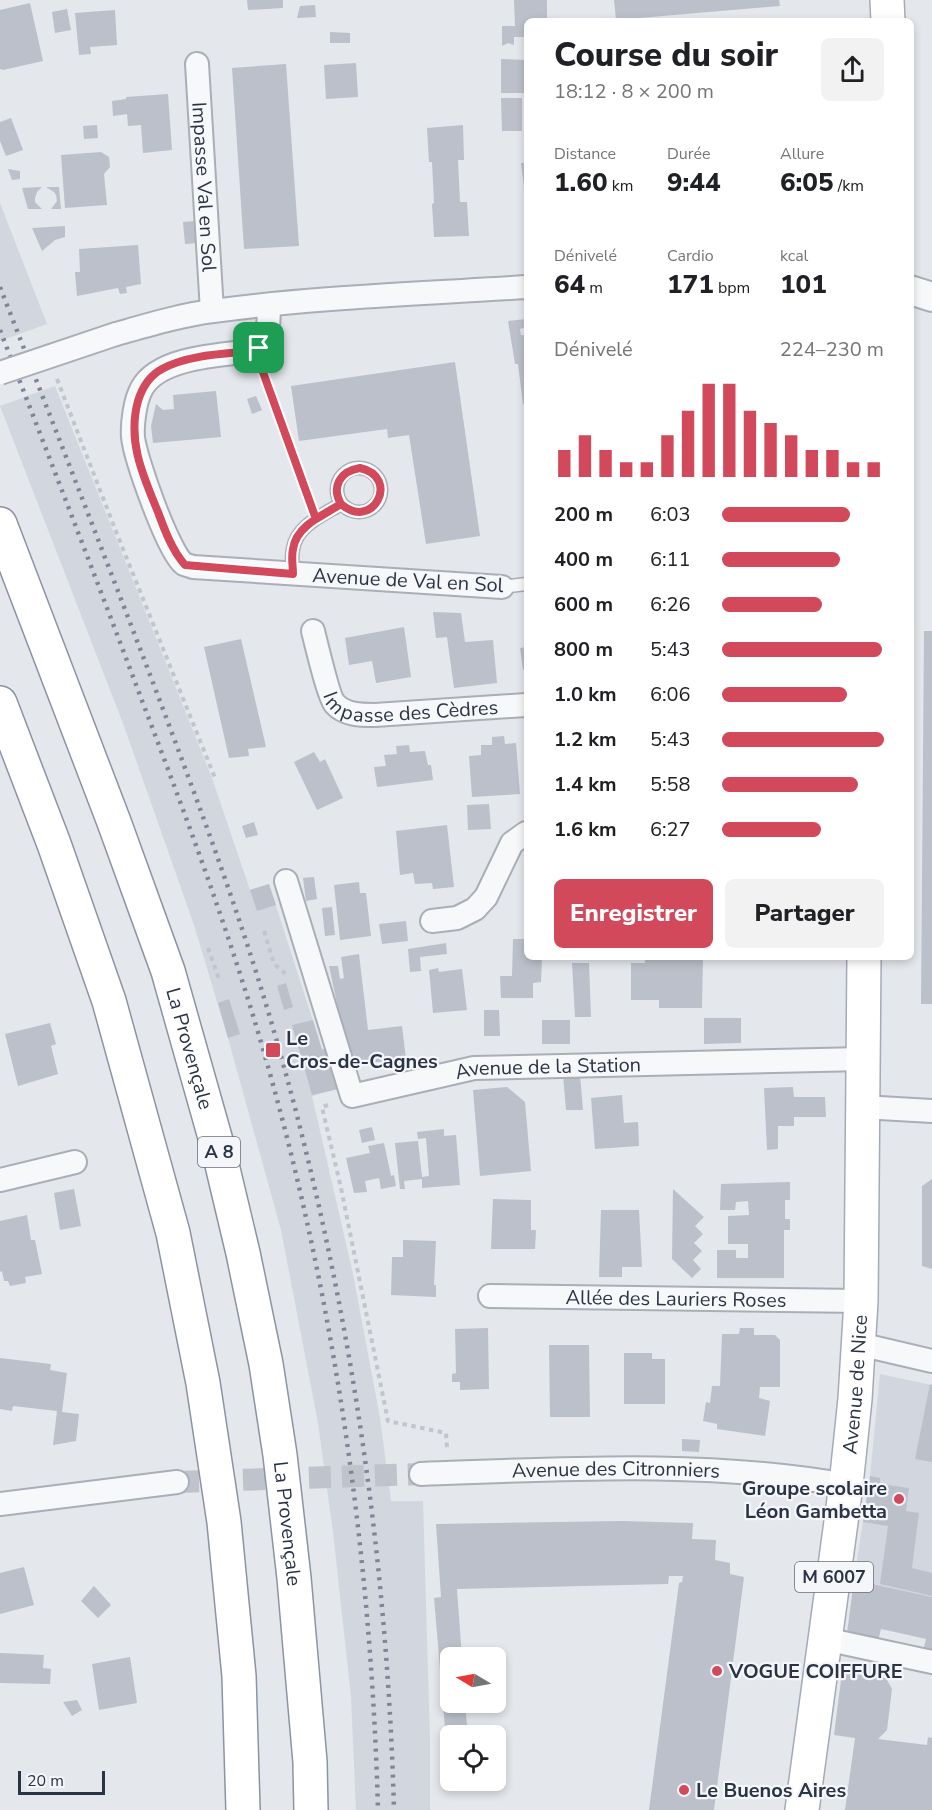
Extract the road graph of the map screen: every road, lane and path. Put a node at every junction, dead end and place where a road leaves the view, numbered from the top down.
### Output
1 (887, 0) edge
2 (888, 18) edge
3 (197, 64) dead end
4 (524, 287) edge
5 (914, 291) edge
6 (932, 297) edge
7 (269, 305) junction
8 (212, 311) junction
9 (259, 348) junction
10 (0, 373) edge
11 (56, 379) dead end
12 (341, 504) dead end
13 (316, 519) junction
14 (0, 524) edge
15 (293, 574) junction
16 (524, 584) edge
17 (502, 587) joint
18 (313, 631) dead end
19 (0, 703) edge
20 (524, 705) edge
21 (215, 778) dead end
22 (524, 834) edge
23 (286, 881) dead end
24 (432, 921) dead end
25 (264, 931) dead end
26 (208, 948) dead end
27 (864, 960) edge
28 (287, 975) dead end
29 (219, 979) dead end
30 (863, 1059) junction
31 (352, 1096) junction
32 (862, 1107) junction
33 (932, 1111) edge
34 (75, 1162) dead end
35 (0, 1180) edge
36 (490, 1296) dead end
37 (861, 1301) junction
38 (859, 1344) junction
39 (932, 1361) edge
40 (450, 1473) junction
41 (421, 1474) tunnel mouth
42 (177, 1482) tunnel mouth
43 (846, 1485) junction
44 (0, 1504) edge
45 (825, 1639) junction
46 (932, 1662) edge
47 (243, 1810) edge
48 (311, 1810) edge
49 (802, 1810) edge

1 - 2 main road
3 - 8 street, Impasse Val en Sol
4 - 7 street
5 - 6 street
7 - 8 street
7 - 9 street
8 - 10 street, bridge
9 - 13 path
9 - 15 street, Avenue de Val en Sol
11 - 21 path
12 - 13 lane
13 - 15 lane
14 - 48 main road, La Provençale / A 8
15 - 17 street, Avenue de Val en Sol
16 - 17 lane, Avenue de Val en Sol
18 - 20 street, Impasse des Cèdres
19 - 47 main road
22 - 24 street
23 - 31 street
25 - 28 path
26 - 29 path
27 - 30 main road, Avenue de Nice / M 6007
30 - 31 street, Avenue de la Station
30 - 32 main road, Avenue de Nice / M 6007
31 - 40 path
32 - 33 street
32 - 37 main road, Avenue de Nice / M 6007
34 - 35 street
36 - 37 street, Allée des Lauriers Roses
37 - 38 main road, Avenue de Nice / M 6007
38 - 39 street
38 - 43 main road, Avenue de Nice / M 6007
40 - 41 street, Avenue des Citronniers
40 - 43 street, Avenue des Citronniers
42 - 44 street
43 - 45 main road, Avenue de Nice / M 6007
45 - 46 street
45 - 49 main road, Avenue de Nice / M 6007

